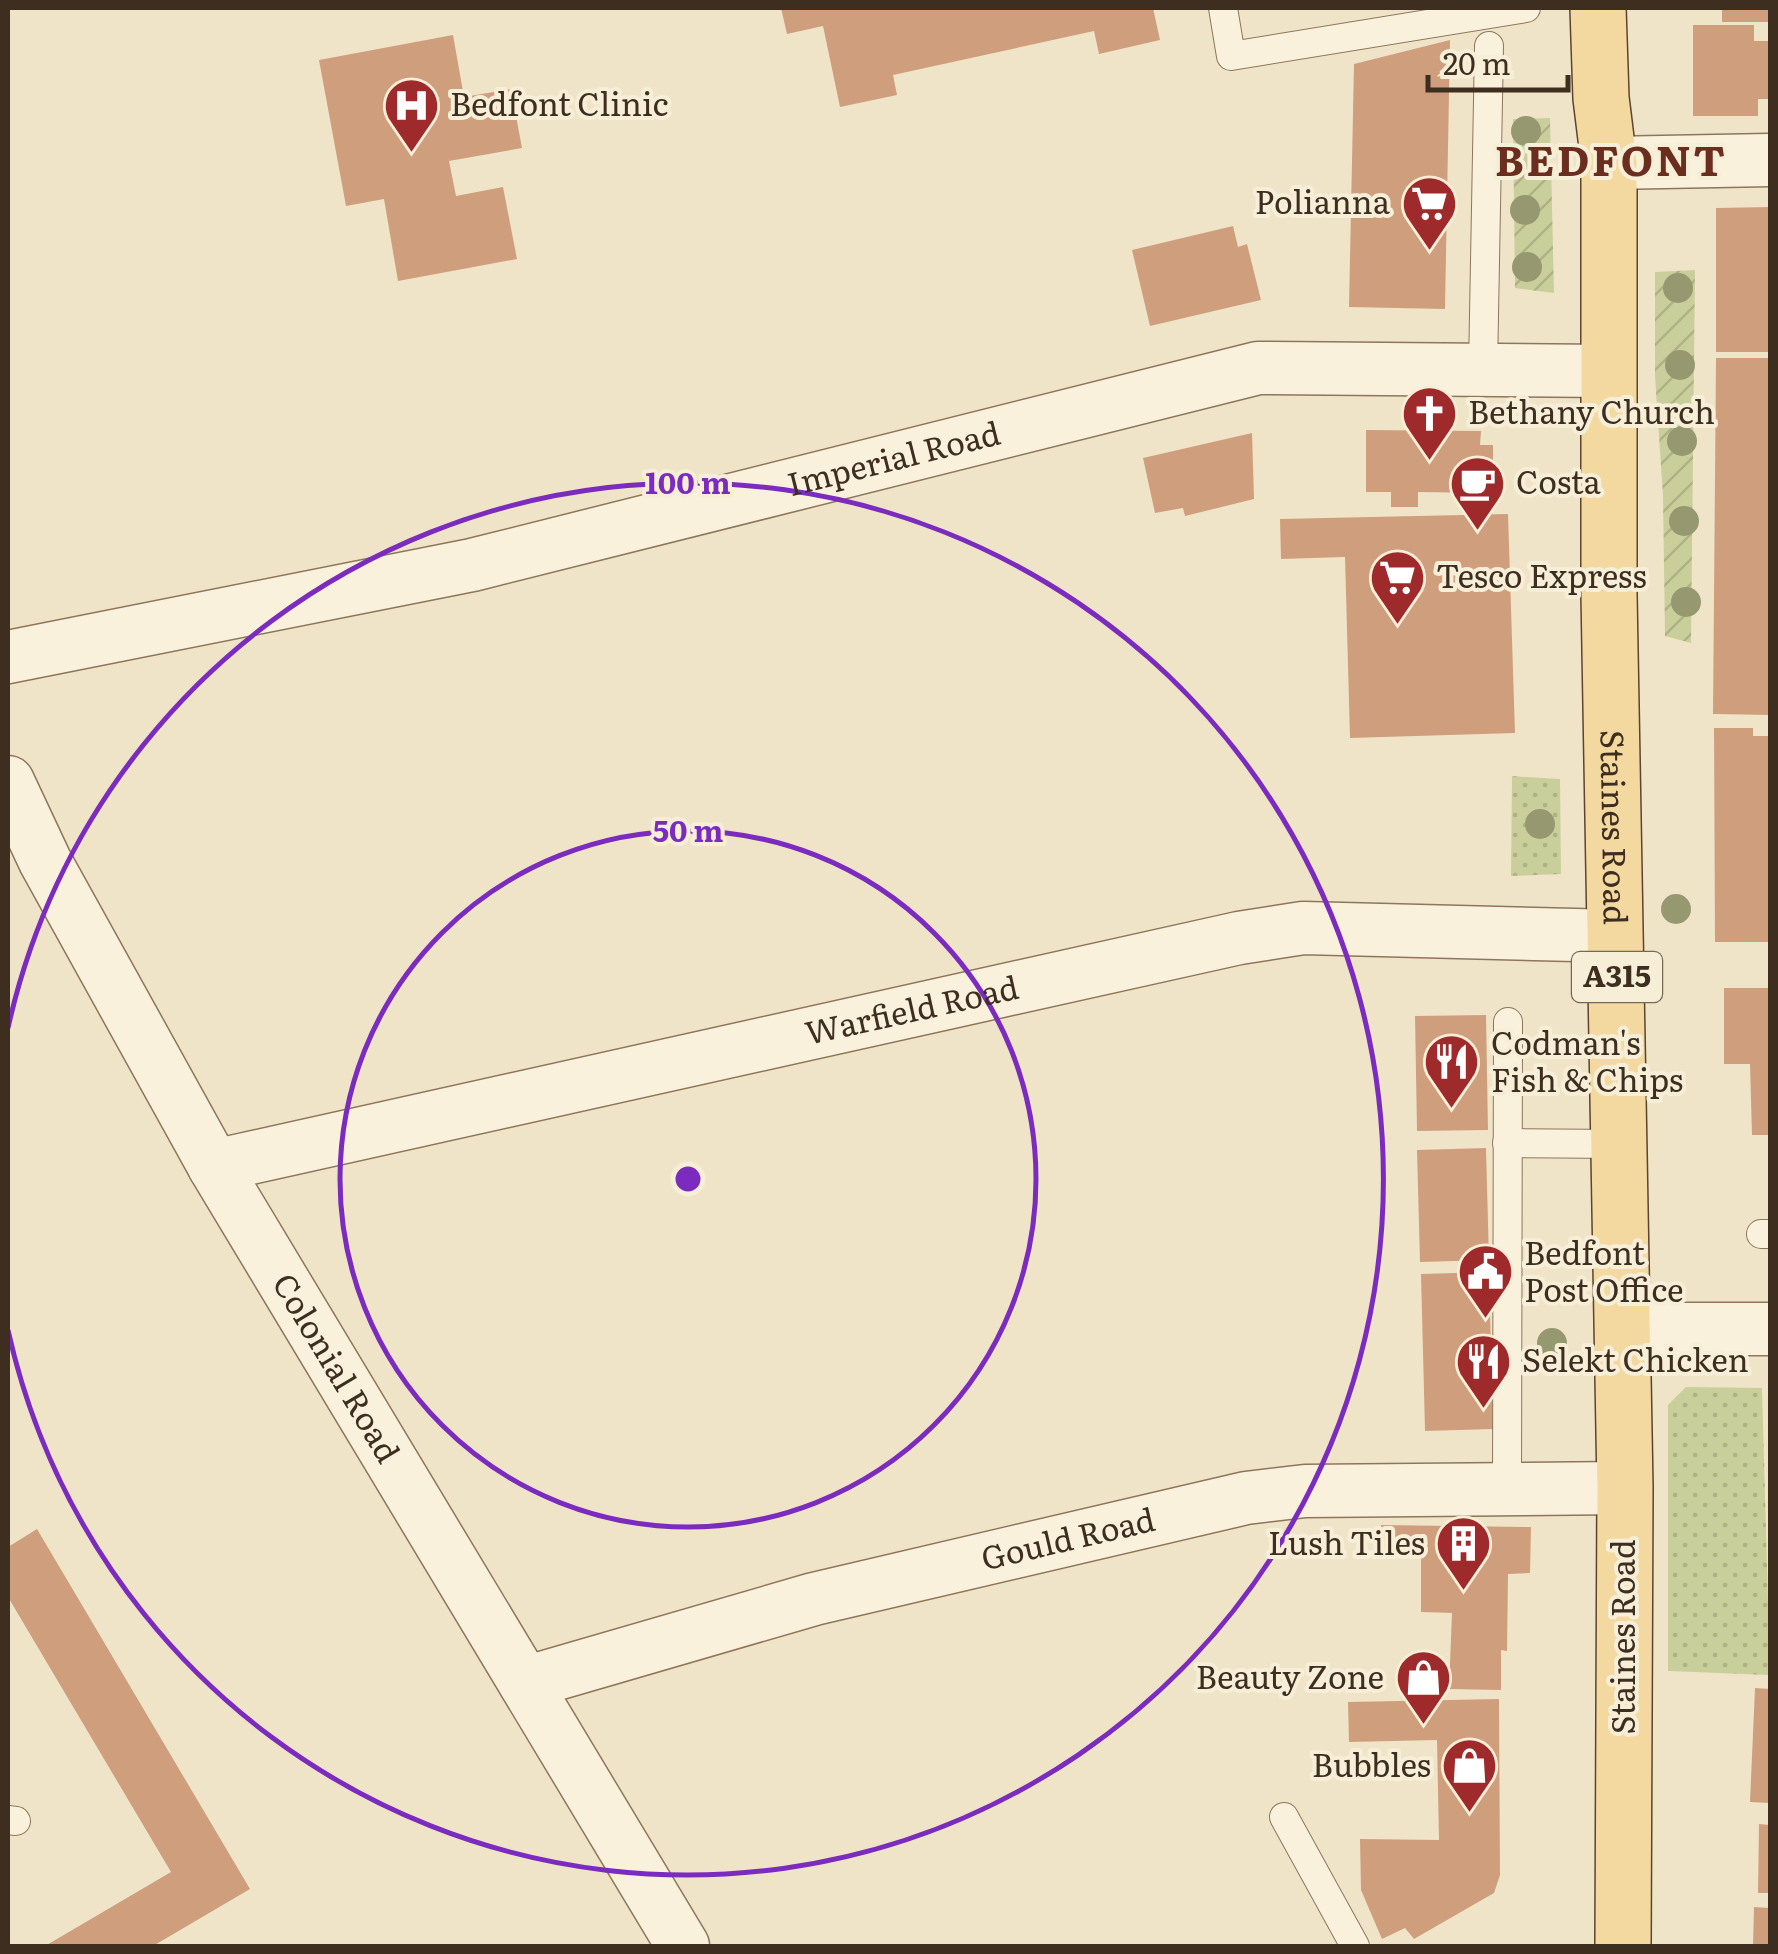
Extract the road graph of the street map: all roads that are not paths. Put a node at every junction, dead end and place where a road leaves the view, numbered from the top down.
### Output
1 (1222, 8) edge
2 (1526, 8) edge
3 (1598, 8) edge
4 (1488, 46) dead end
5 (1770, 160) edge
6 (1609, 163) junction
7 (1483, 369) junction
8 (1609, 370) junction
9 (8, 658) edge
10 (8, 782) edge
11 (1616, 936) junction
12 (1508, 1022) dead end
13 (1507, 1143) junction
14 (1621, 1144) junction
15 (214, 1166) junction
16 (1624, 1329) junction
17 (1770, 1329) edge
18 (1625, 1488) junction
19 (1508, 1489) junction
20 (525, 1684) junction
21 (1284, 1817) dead end
22 (683, 1946) edge
23 (1355, 1946) edge
24 (1623, 1946) edge

1 - 2 lane
3 - 6 main road, Staines Road / A315
4 - 7 lane
5 - 6 street
6 - 8 main road, Staines Road / A315
7 - 8 street, Imperial Road
7 - 9 street, Imperial Road
8 - 11 main road, Staines Road / A315
10 - 15 street, Colonial Road
11 - 14 main road, Staines Road / A315
11 - 15 street, Warfield Road
12 - 13 lane
13 - 14 lane
13 - 19 lane
14 - 16 main road, Staines Road / A315
15 - 20 street, Colonial Road
16 - 17 street
16 - 18 main road, Staines Road / A315
18 - 19 street, Gould Road
18 - 24 main road, Staines Road / A315
19 - 20 street, Gould Road
20 - 22 street, Colonial Road
21 - 23 lane

